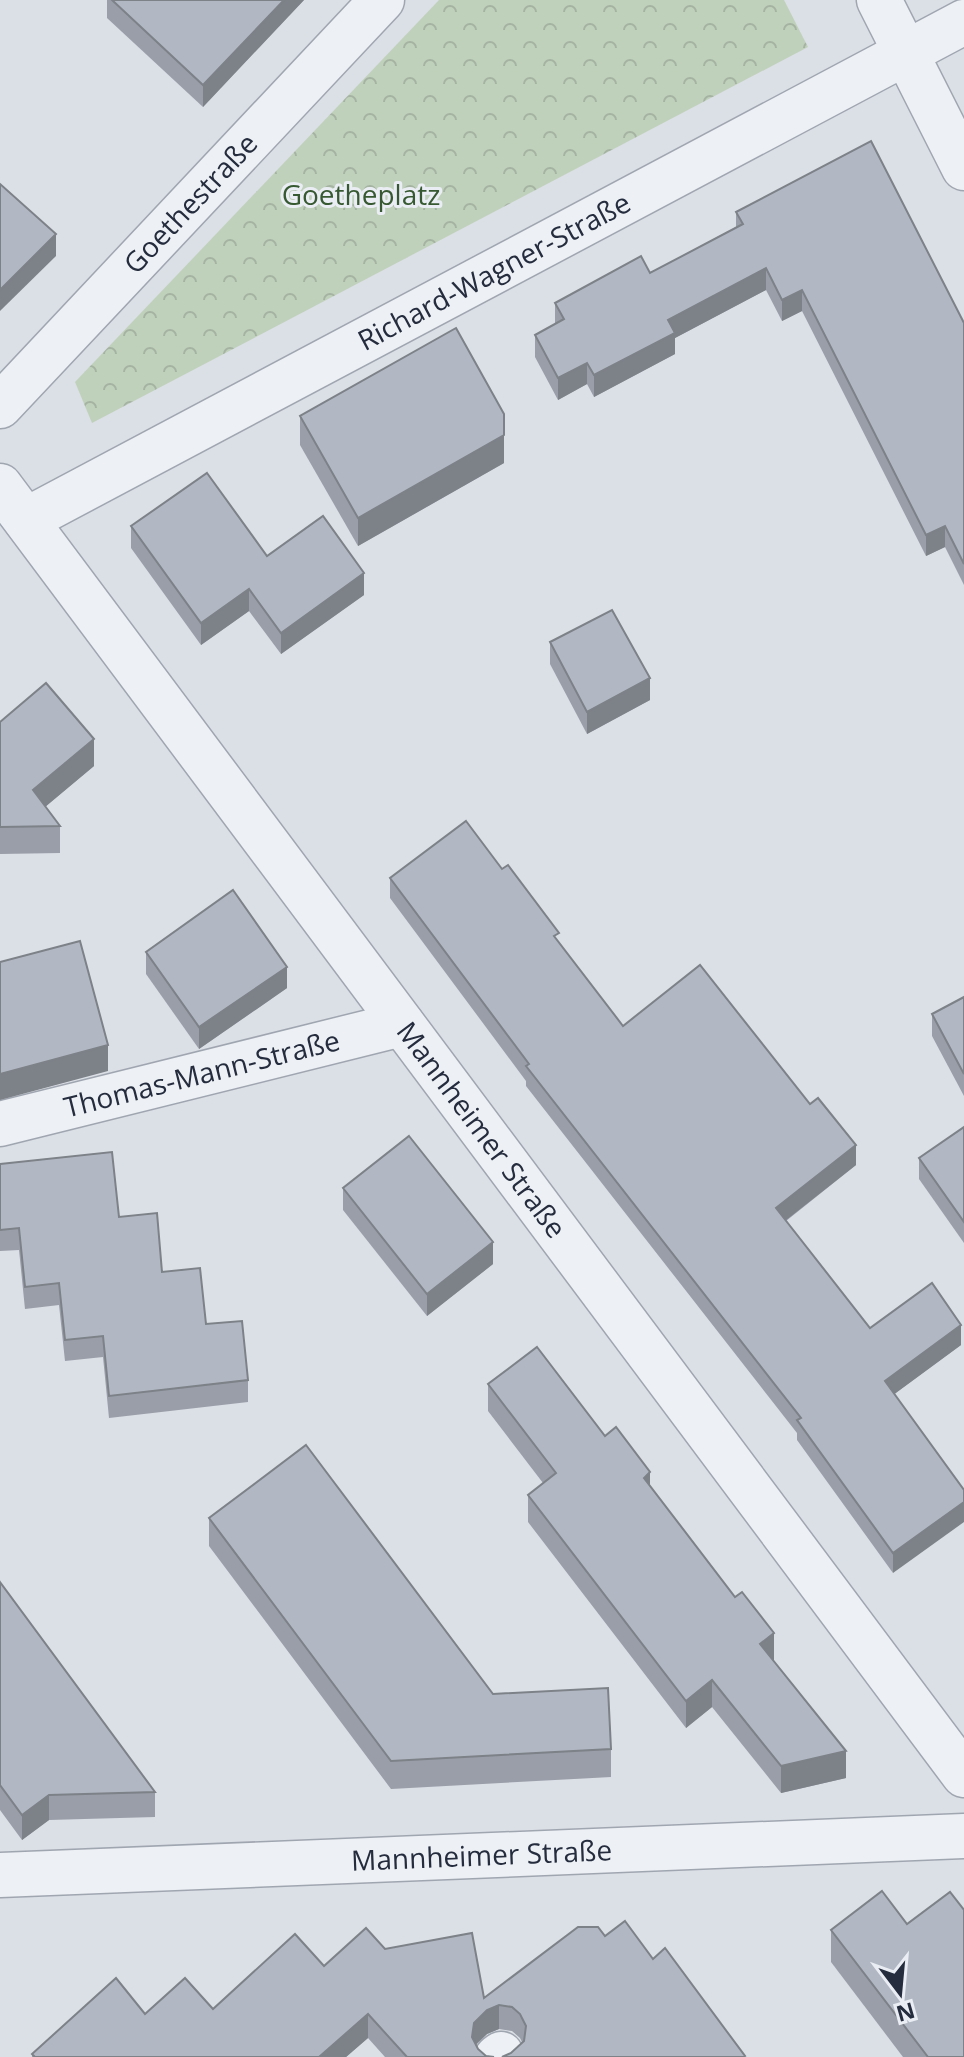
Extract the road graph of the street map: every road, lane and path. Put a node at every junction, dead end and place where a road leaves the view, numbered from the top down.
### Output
1 (382, 0) edge
2 (879, 0) edge
3 (964, 22) edge
4 (906, 52) junction
5 (964, 168) edge
6 (0, 406) edge
7 (0, 486) edge
8 (26, 520) junction
9 (402, 1024) junction
10 (0, 1124) edge
11 (964, 1775) edge
12 (964, 1836) edge
13 (0, 1875) edge

1 - 6 street, Goethestraße
2 - 4 street
3 - 4 street, Richard-Wagner-Straße
4 - 5 street
4 - 8 street, Richard-Wagner-Straße
7 - 8 street, Mannheimer Straße
8 - 9 street, Mannheimer Straße
9 - 10 street, Thomas-Mann-Straße
9 - 11 street, Mannheimer Straße
12 - 13 street, Mannheimer Straße

